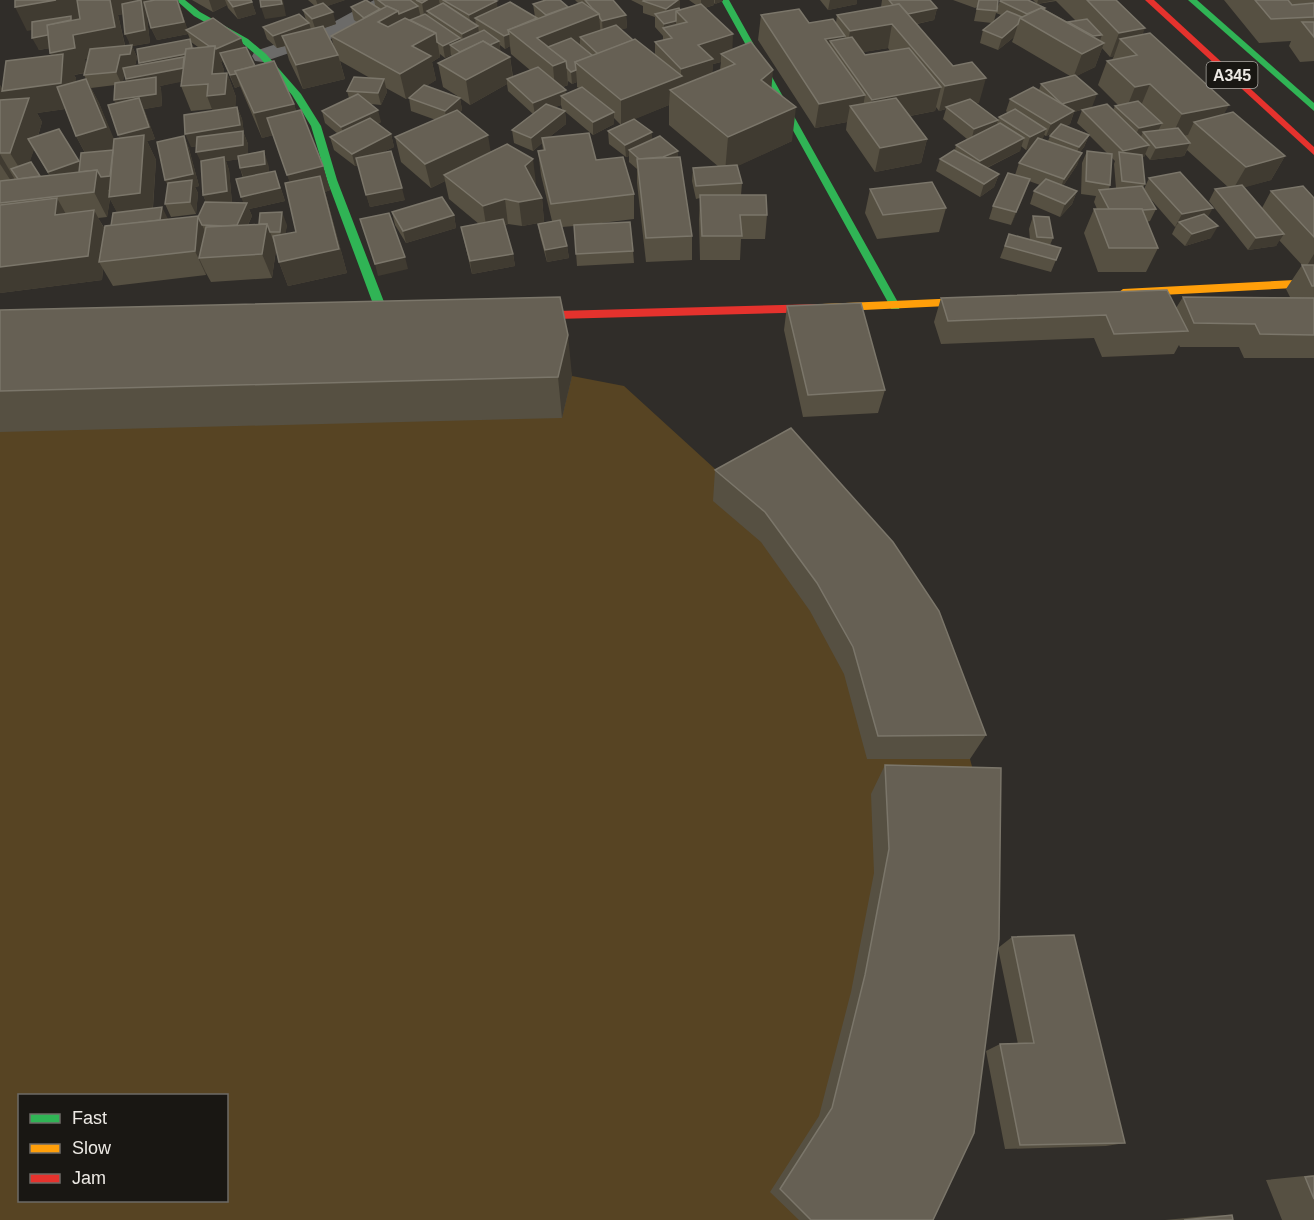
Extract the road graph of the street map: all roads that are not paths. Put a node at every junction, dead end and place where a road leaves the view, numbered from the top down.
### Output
1 (180, 0) edge
2 (388, 0) edge
3 (725, 0) edge
4 (1149, 0) edge
5 (1191, 0) edge
6 (263, 56) junction
7 (1254, 56) junction
8 (1314, 91) edge
9 (1314, 108) edge
10 (1314, 152) edge
11 (1314, 282) edge
12 (1104, 294) edge
13 (999, 300) edge
14 (895, 306) junction
15 (503, 316) edge
16 (385, 320) edge

1 - 6 main road
2 - 6 street
3 - 14 main road
4 - 10 main road, A345
5 - 7 main road, A345
6 - 16 main road
7 - 8 main road
7 - 9 main road, A345
11 - 12 main road
13 - 14 main road
14 - 15 main road

